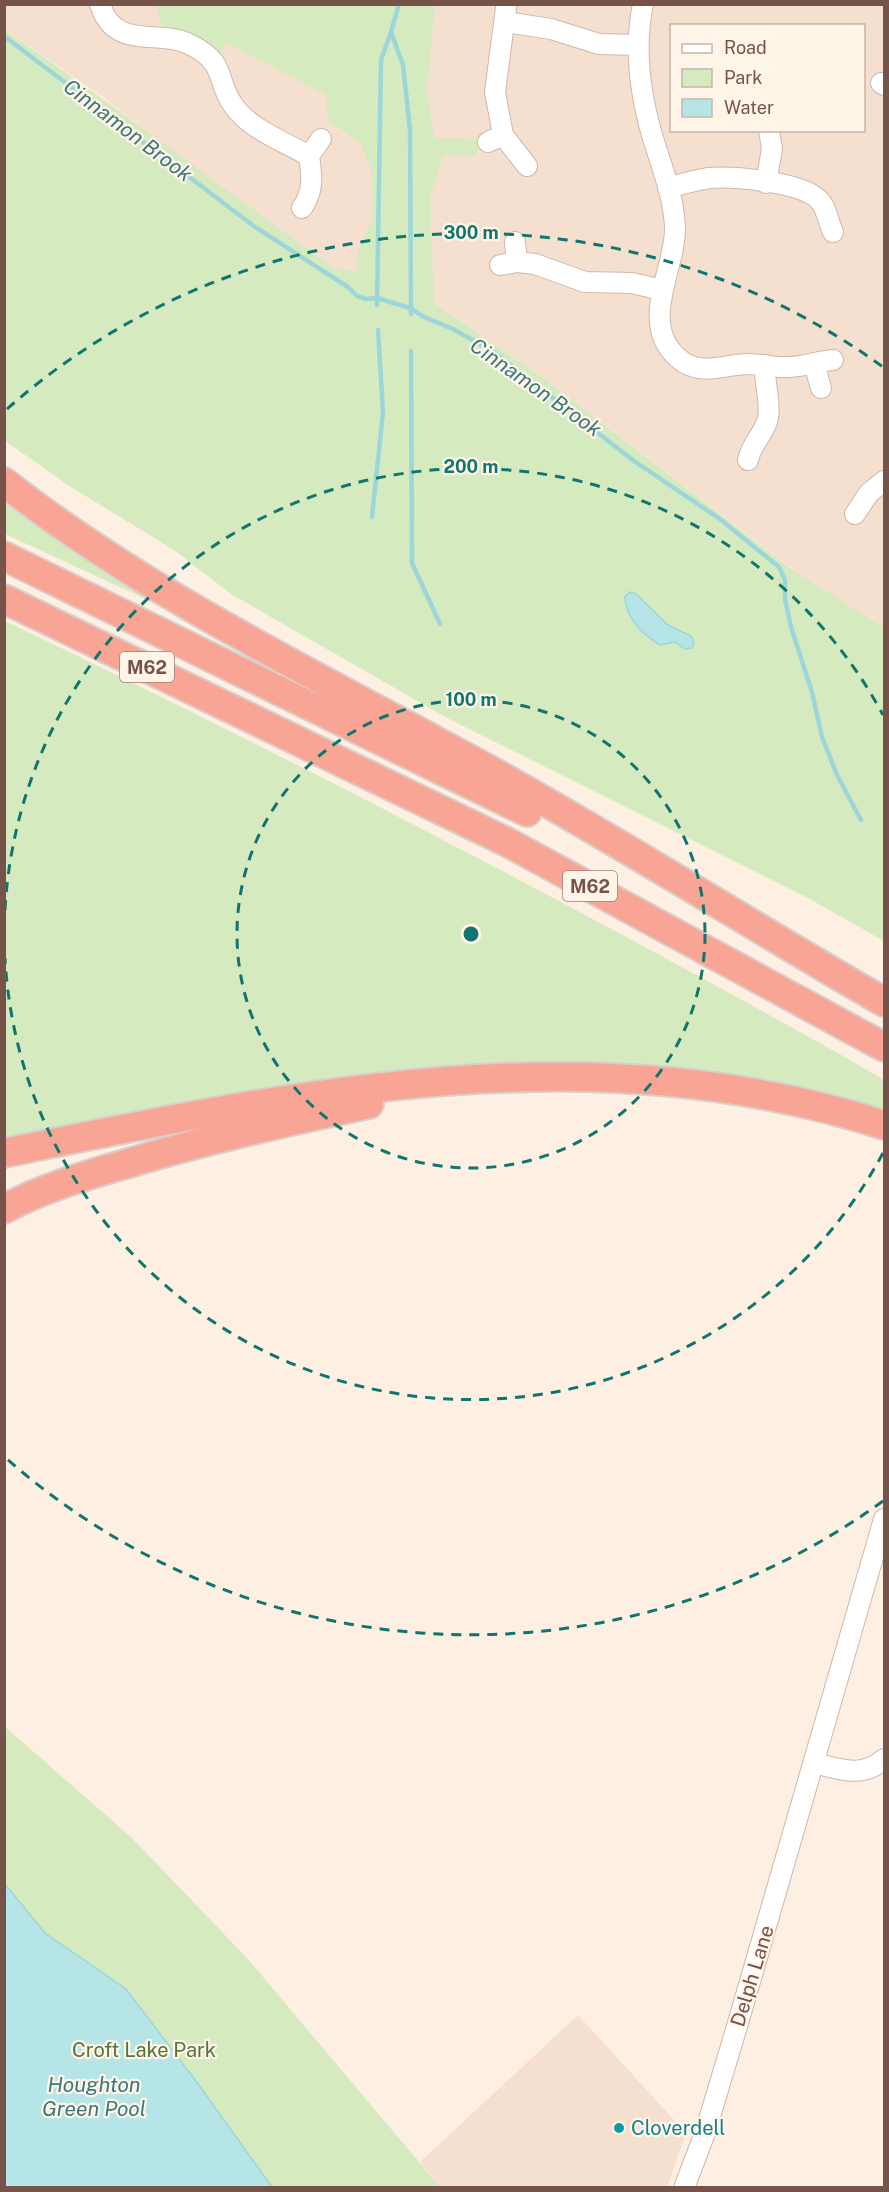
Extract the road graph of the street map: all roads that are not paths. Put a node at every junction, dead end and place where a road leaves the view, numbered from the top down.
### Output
1 (100, 4) edge
2 (644, 4) edge
3 (638, 45) junction
4 (769, 132) edge
5 (321, 139) dead end
6 (309, 156) junction
7 (527, 166) dead end
8 (766, 183) junction
9 (668, 188) junction
10 (302, 208) dead end
11 (835, 234) dead end
12 (515, 242) dead end
13 (662, 290) junction
14 (765, 365) junction
15 (820, 388) dead end
16 (745, 447) dead end
17 (4, 482) edge
18 (885, 482) edge
19 (855, 516) dead end
20 (4, 555) edge
21 (4, 598) edge
22 (819, 964) junction
23 (885, 1002) edge
24 (885, 1047) edge
25 (497, 1077) junction
26 (885, 1125) edge
27 (4, 1153) edge
28 (4, 1209) edge
29 (885, 1519) edge
30 (885, 1760) edge
31 (814, 1763) junction
32 (684, 2187) edge

1 - 6 street
2 - 3 street
3 - 7 street
3 - 9 street
4 - 8 street
5 - 6 street
6 - 10 street
8 - 9 street
8 - 11 street
9 - 13 street
12 - 13 street
13 - 14 street
14 - 15 street
14 - 16 street
17 - 22 highway
18 - 19 street
20 - 22 highway, M62
21 - 24 highway, M62
22 - 23 highway, M62
25 - 26 highway
25 - 27 highway
25 - 28 highway
29 - 31 street, Delph Lane
30 - 31 street
31 - 32 street, Delph Lane

